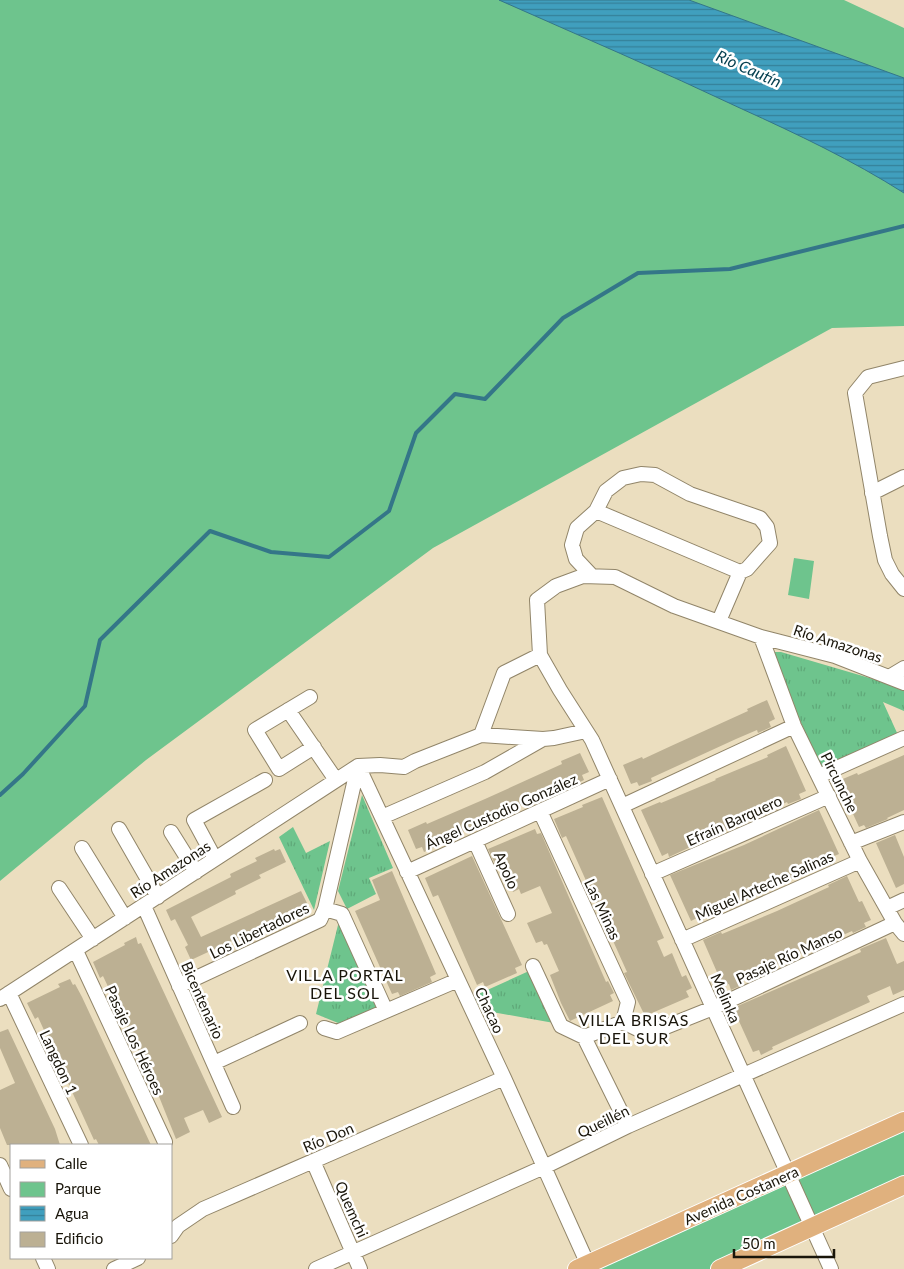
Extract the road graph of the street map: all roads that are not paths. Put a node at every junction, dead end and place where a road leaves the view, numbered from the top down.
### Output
1 (904, 368) edge
2 (904, 477) edge
3 (872, 493) junction
4 (596, 511) junction
5 (904, 565) edge
6 (740, 572) junction
7 (892, 574) junction
8 (592, 576) junction
9 (904, 588) edge
10 (720, 621) junction
11 (761, 637) junction
12 (540, 655) junction
13 (904, 668) edge
14 (889, 677) junction
15 (904, 683) edge
16 (310, 697) dead end
17 (288, 710) junction
18 (794, 726) junction
19 (480, 735) junction
20 (589, 735) junction
21 (904, 738) edge
22 (543, 739) junction
23 (314, 747) junction
24 (358, 766) junction
25 (819, 776) junction
26 (265, 780) dead end
27 (336, 780) junction
28 (610, 780) junction
29 (829, 796) junction
30 (622, 806) junction
31 (540, 811) junction
32 (382, 817) junction
33 (904, 822) edge
34 (119, 829) dead end
35 (171, 832) dead end
36 (475, 840) junction
37 (851, 843) junction
38 (82, 848) dead end
39 (215, 860) junction
40 (860, 861) junction
41 (196, 872) junction
42 (407, 872) junction
43 (652, 874) junction
44 (59, 888) dead end
45 (158, 897) junction
46 (904, 900) edge
47 (144, 906) junction
48 (887, 908) junction
49 (325, 909) junction
50 (508, 914) dead end
51 (125, 918) junction
52 (900, 928) edge
53 (93, 939) junction
54 (682, 940) junction
55 (76, 951) junction
56 (533, 966) dead end
57 (458, 980) junction
58 (179, 986) junction
59 (4, 996) edge
60 (904, 1004) edge
61 (713, 1008) junction
62 (386, 1011) junction
63 (623, 1022) junction
64 (300, 1023) dead end
65 (324, 1028) dead end
66 (584, 1036) junction
67 (214, 1063) junction
68 (743, 1075) junction
69 (504, 1078) junction
70 (233, 1107) dead end
71 (904, 1121) edge
72 (628, 1126) junction
73 (165, 1142) dead end
74 (80, 1144) edge
75 (313, 1161) junction
76 (0, 1165) edge
77 (544, 1167) junction
78 (788, 1174) junction
79 (904, 1185) edge
80 (10, 1187) edge
81 (812, 1227) junction
82 (172, 1235) edge
83 (353, 1252) junction
84 (136, 1261) edge
85 (585, 1267) edge
86 (114, 1269) edge
87 (316, 1269) edge
88 (360, 1269) edge
89 (720, 1269) edge
90 (831, 1269) edge

1 - 3 street
2 - 3 street
3 - 7 street
4 - 6 street
4 - 6 street
4 - 8 street
5 - 7 street
6 - 10 street
7 - 9 street
8 - 10 street, Río Amazonas
8 - 12 street, Río Amazonas
10 - 11 street, Río Amazonas
11 - 14 street, Río Amazonas
11 - 18 street, Pircunche
12 - 19 street
12 - 20 street, Melinka
13 - 14 street
14 - 15 street, Río Amazonas
16 - 17 street
17 - 23 street
17 - 23 street
18 - 25 street, Pircunche
18 - 30 street
19 - 22 street
19 - 24 street
20 - 22 street
20 - 28 street, Melinka
21 - 25 street
22 - 32 street
23 - 27 street
24 - 27 street, Río Amazonas
24 - 32 street, Chacao
24 - 49 street, Los Libertadores
25 - 29 street, Pircunche
26 - 39 street
27 - 39 street, Río Amazonas
28 - 30 street, Melinka
28 - 31 street, Ángel Custodio González
29 - 37 street, Pircunche
29 - 43 street, Efraín Barquero
30 - 43 street, Melinka
31 - 36 street, Ángel Custodio González
31 - 63 street, Las Minas
32 - 42 street, Chacao
33 - 37 street, Miguel Arteche Salinas
34 - 45 street
35 - 41 street
36 - 42 street, Ángel Custodio González
36 - 50 street, Apolo
37 - 40 street, Pircunche
38 - 51 street
39 - 41 street, Río Amazonas
40 - 48 street, Pircunche
40 - 54 street, Miguel Arteche Salinas
41 - 45 street, Río Amazonas
42 - 57 street, Chacao
43 - 54 street, Melinka
44 - 53 street
45 - 47 street, Río Amazonas
46 - 48 street
47 - 51 street, Río Amazonas
47 - 58 street, Bicentenario
48 - 52 street, Pircunche
49 - 58 street, Los Libertadores
49 - 62 street
51 - 53 street, Río Amazonas
52 - 61 street, Pasaje Río Manso
53 - 55 street, Río Amazonas
54 - 61 street, Melinka
55 - 59 street, Río Amazonas
55 - 73 street, Pasaje Los Héroes
56 - 66 street
57 - 62 street
57 - 69 street, Chacao
58 - 67 street, Bicentenario
59 - 74 street, Langdon 1
60 - 68 street, Queillén
61 - 63 street, Pasaje Río Manso
61 - 68 street, Melinka
62 - 65 street
63 - 66 street
64 - 67 street
66 - 72 street
67 - 70 street, Bicentenario
68 - 72 street, Queillén
68 - 78 street, Melinka
69 - 75 street, Río Don
69 - 77 street, Chacao
71 - 78 main road, Avenida Costanera
72 - 77 street, Queillén
75 - 82 street, Río Don
75 - 83 street, Quemchi
76 - 80 street
77 - 83 street, Queillén
77 - 85 street, Chacao
78 - 81 street, Melinka
78 - 85 main road, Avenida Costanera
79 - 81 main road
81 - 89 main road
81 - 90 street, Melinka
83 - 87 street, Queillén
83 - 88 street, Quemchi
84 - 86 street

